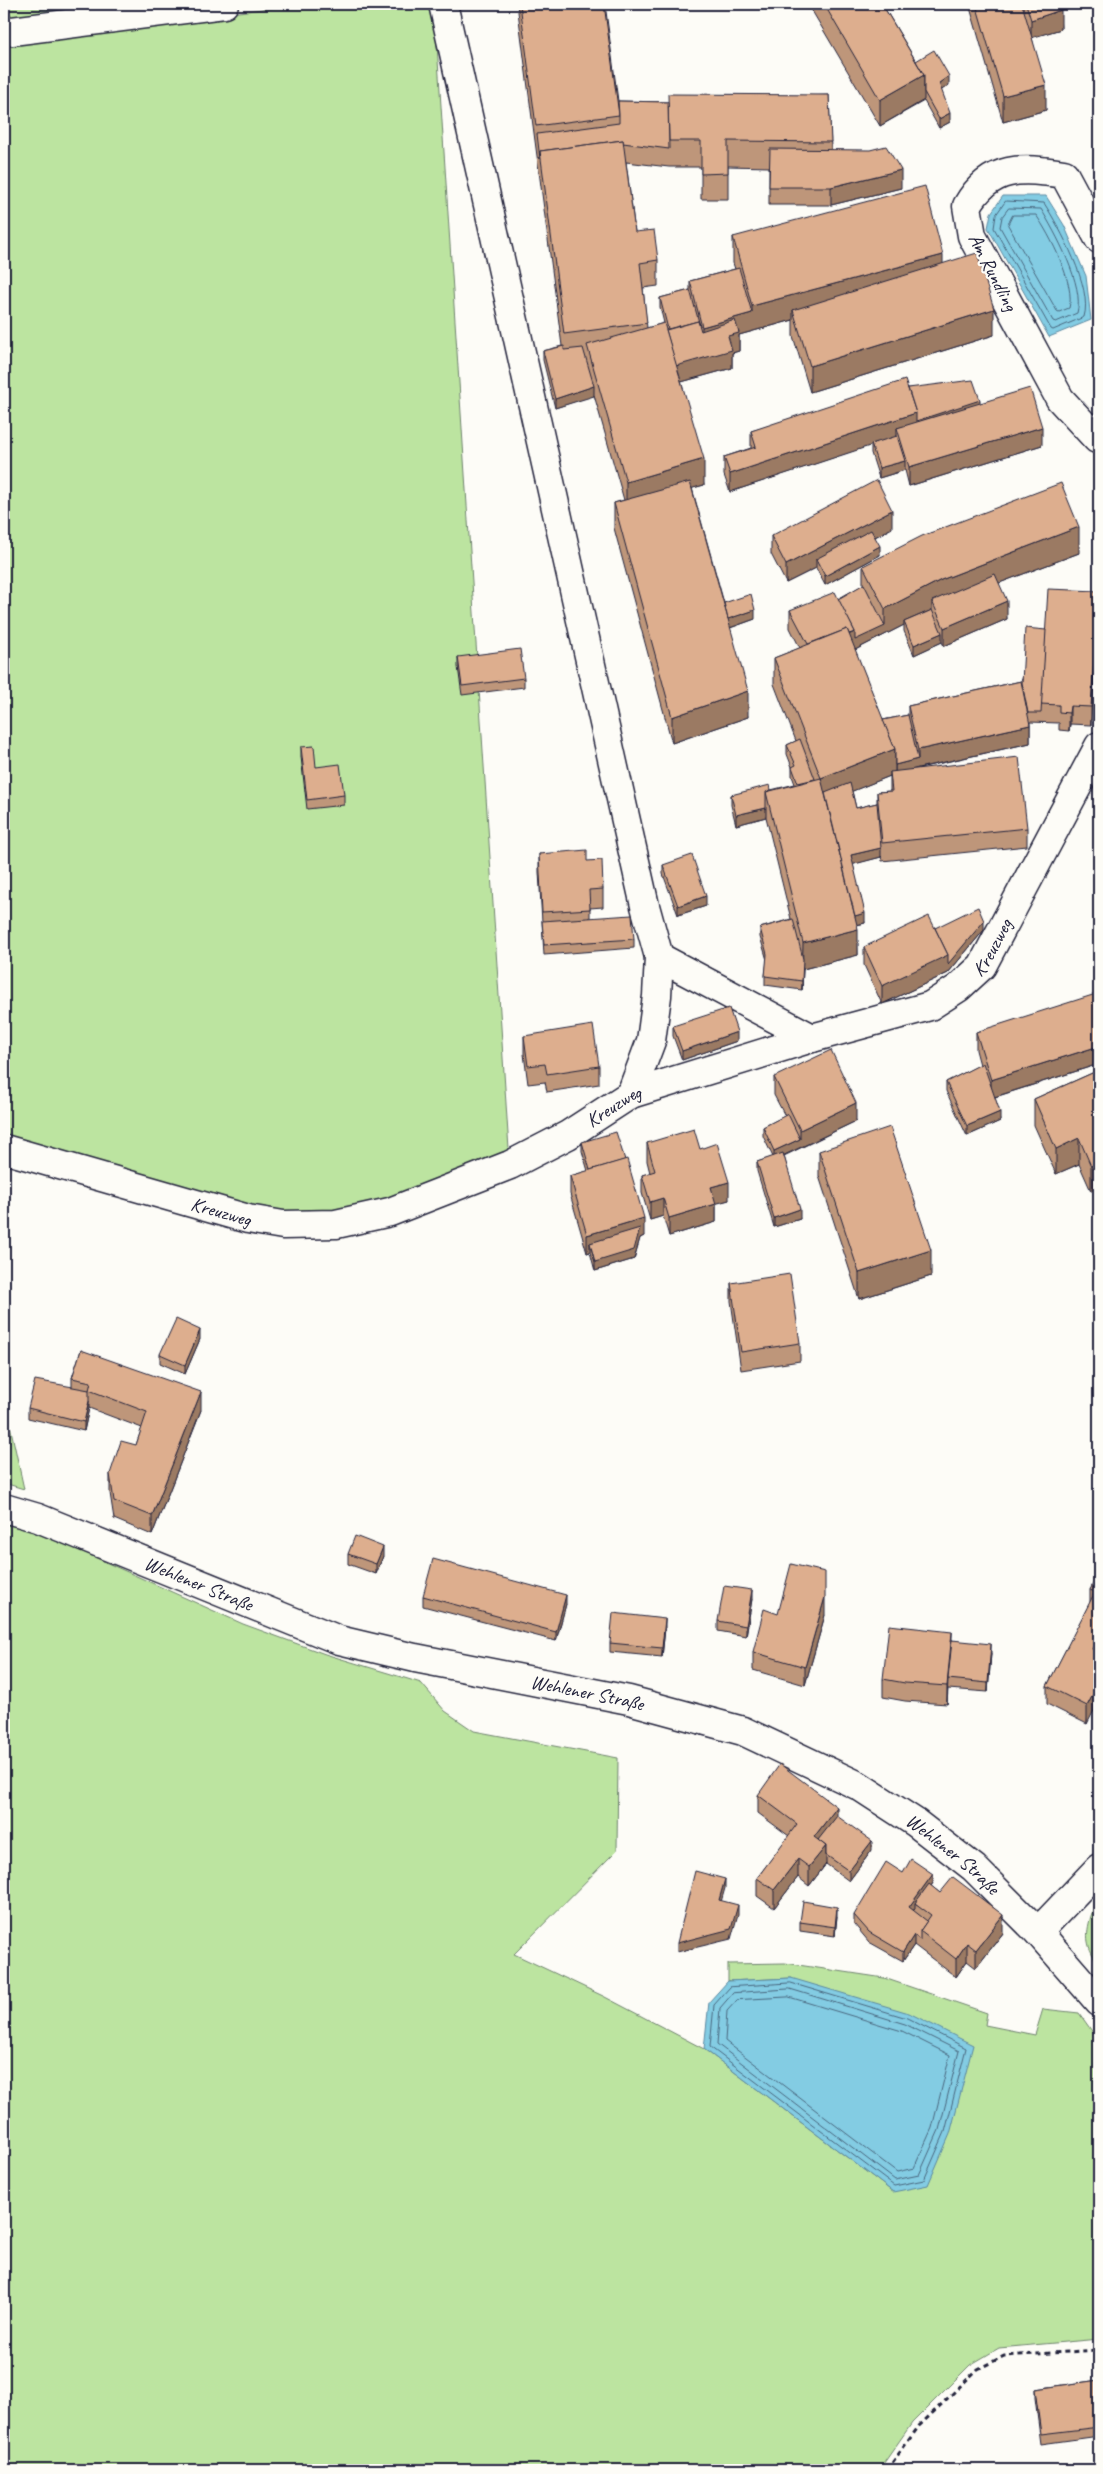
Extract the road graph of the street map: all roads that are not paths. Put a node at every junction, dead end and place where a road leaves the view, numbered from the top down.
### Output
1 (224, 4) edge
2 (443, 4) edge
3 (4, 32) edge
4 (1099, 238) edge
5 (1099, 440) edge
6 (1099, 746) edge
7 (659, 957) junction
8 (812, 1038) junction
9 (631, 1094) junction
10 (4, 1148) edge
11 (4, 1508) edge
12 (1099, 1868) edge
13 (1038, 1932) junction
14 (1099, 2002) edge

1 - 3 street
2 - 7 street
4 - 5 street, Am Rundling
6 - 8 street, Kreuzweg
7 - 8 street
7 - 9 street
8 - 9 street, Kreuzweg
9 - 10 street, Kreuzweg
11 - 13 street, Wehlener Straße
12 - 13 street
13 - 14 street, Wehlener Straße

